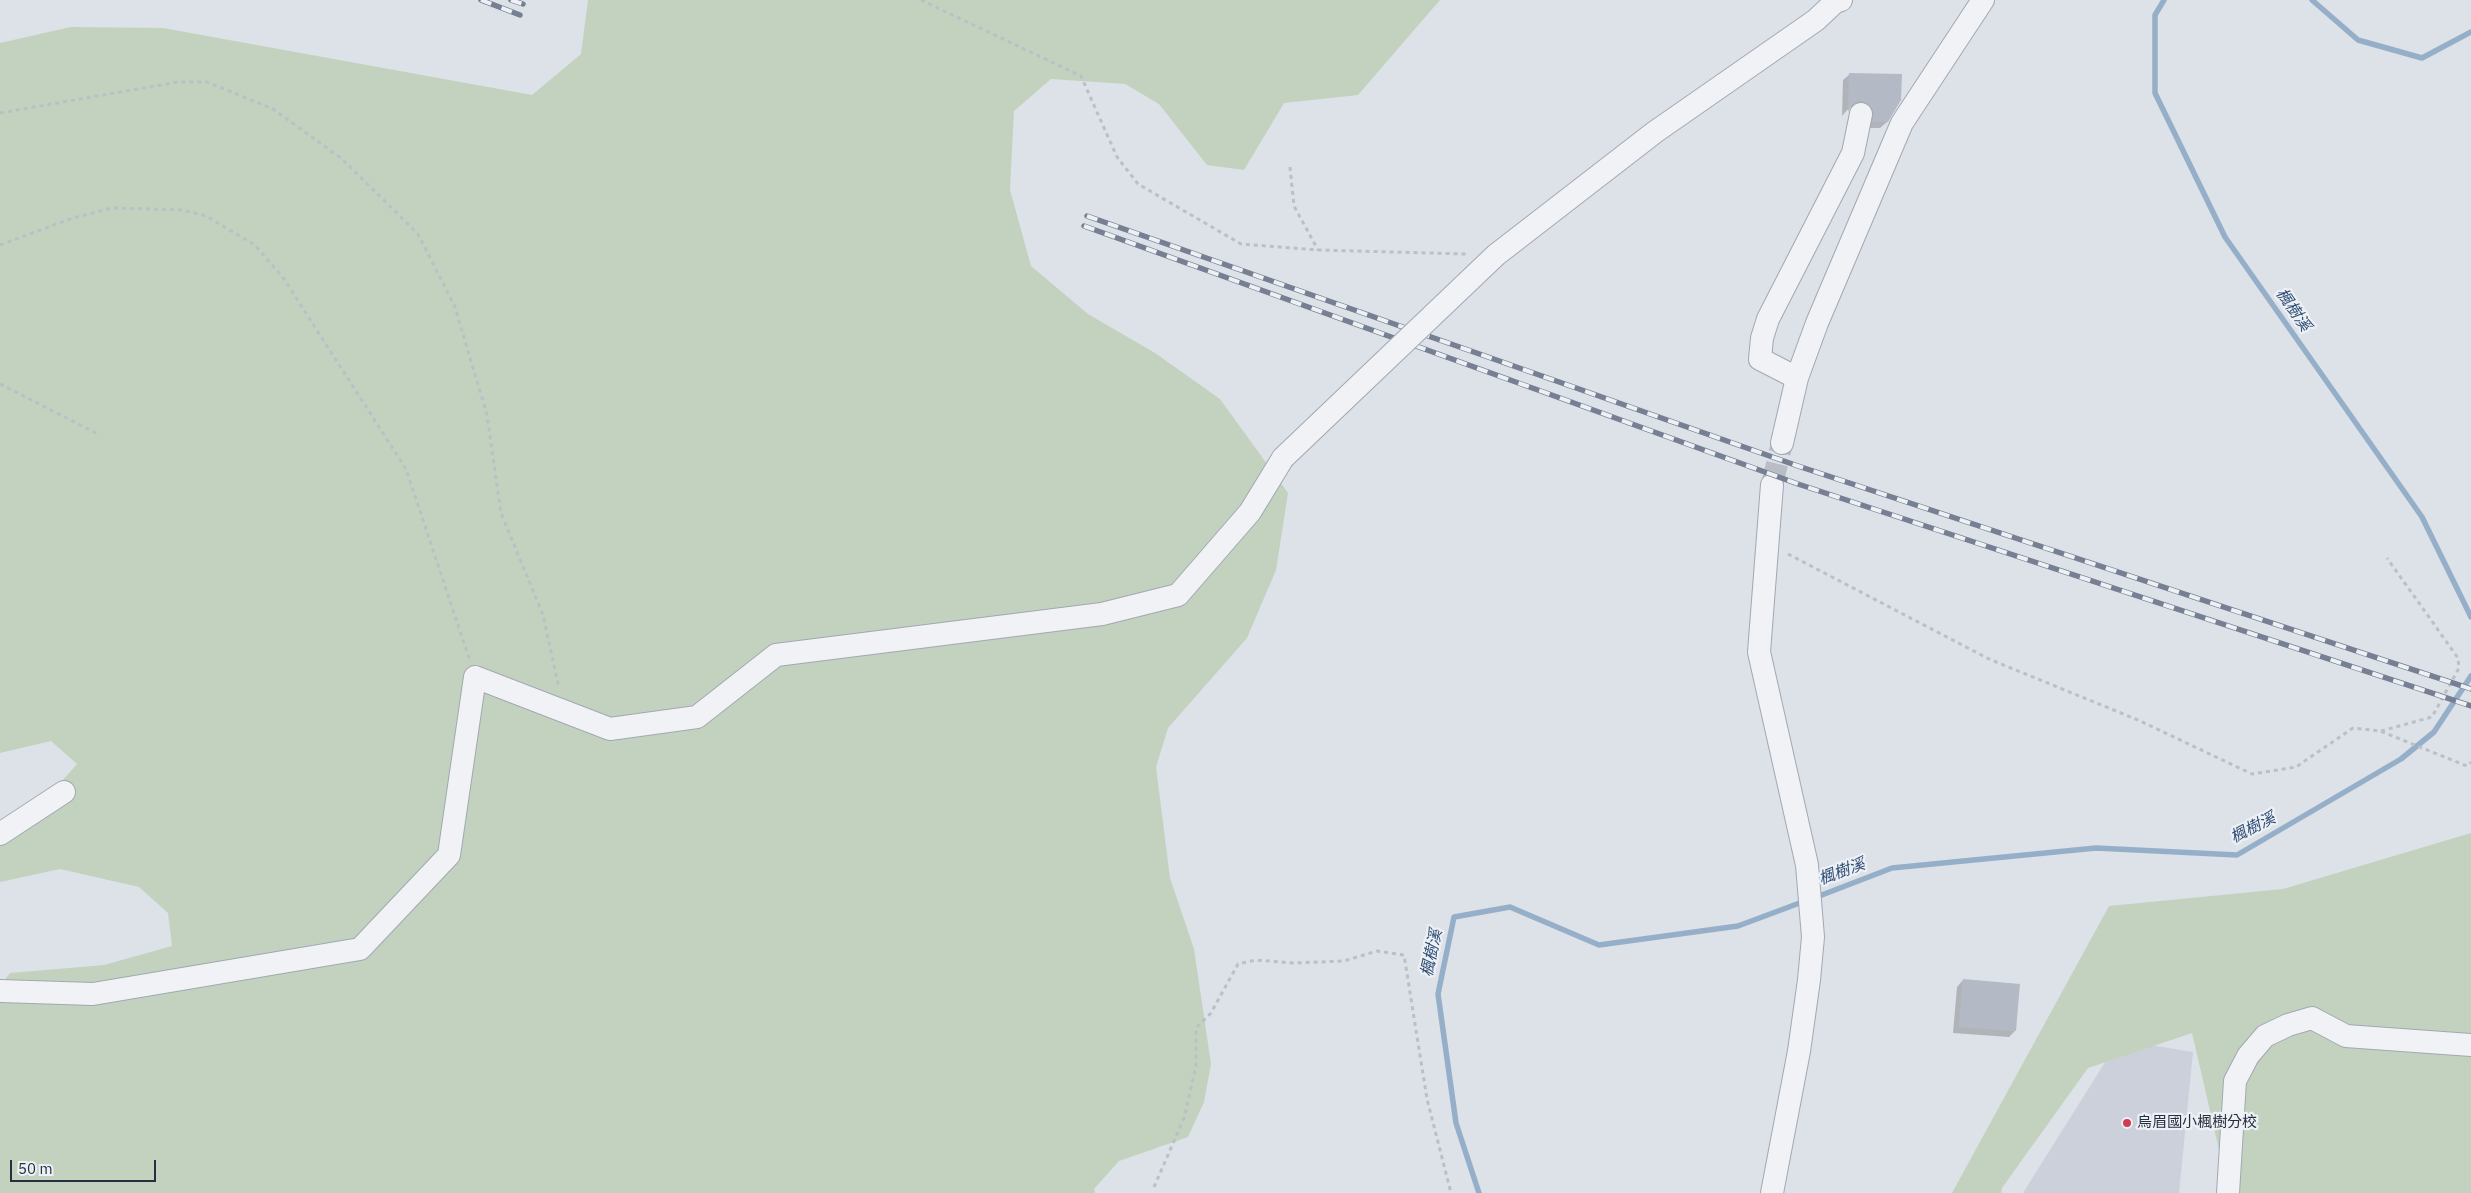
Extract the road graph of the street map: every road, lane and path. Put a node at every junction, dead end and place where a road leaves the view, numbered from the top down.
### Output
1 (921, 0) edge
2 (1983, 0) edge
3 (1836, 1) edge
4 (0, 113) edge
5 (1861, 114) dead end
6 (1290, 167) dead end
7 (0, 245) edge
8 (1318, 250) junction
9 (1496, 255) junction
10 (1798, 378) junction
11 (0, 384) edge
12 (100, 435) dead end
13 (1782, 443) tunnel mouth
14 (1772, 485) tunnel mouth
15 (1767, 544) junction
16 (2387, 558) dead end
17 (475, 677) junction
18 (564, 711) junction
19 (2380, 731) junction
20 (2470, 765) edge
21 (64, 792) dead end
22 (0, 834) edge
23 (0, 991) edge
24 (2471, 1046) edge
25 (1154, 1186) dead end
26 (1451, 1193) edge
27 (1772, 1193) edge
28 (2228, 1193) edge

1 - 8 path
2 - 10 street
3 - 9 street
4 - 18 path
5 - 10 street
6 - 8 path
7 - 17 path
8 - 9 path
9 - 18 street, bridge
10 - 13 street
11 - 12 path
14 - 15 street
15 - 19 path
15 - 27 street
16 - 19 path
17 - 18 street
17 - 23 street
19 - 20 path
21 - 22 street
24 - 28 street
25 - 26 path

